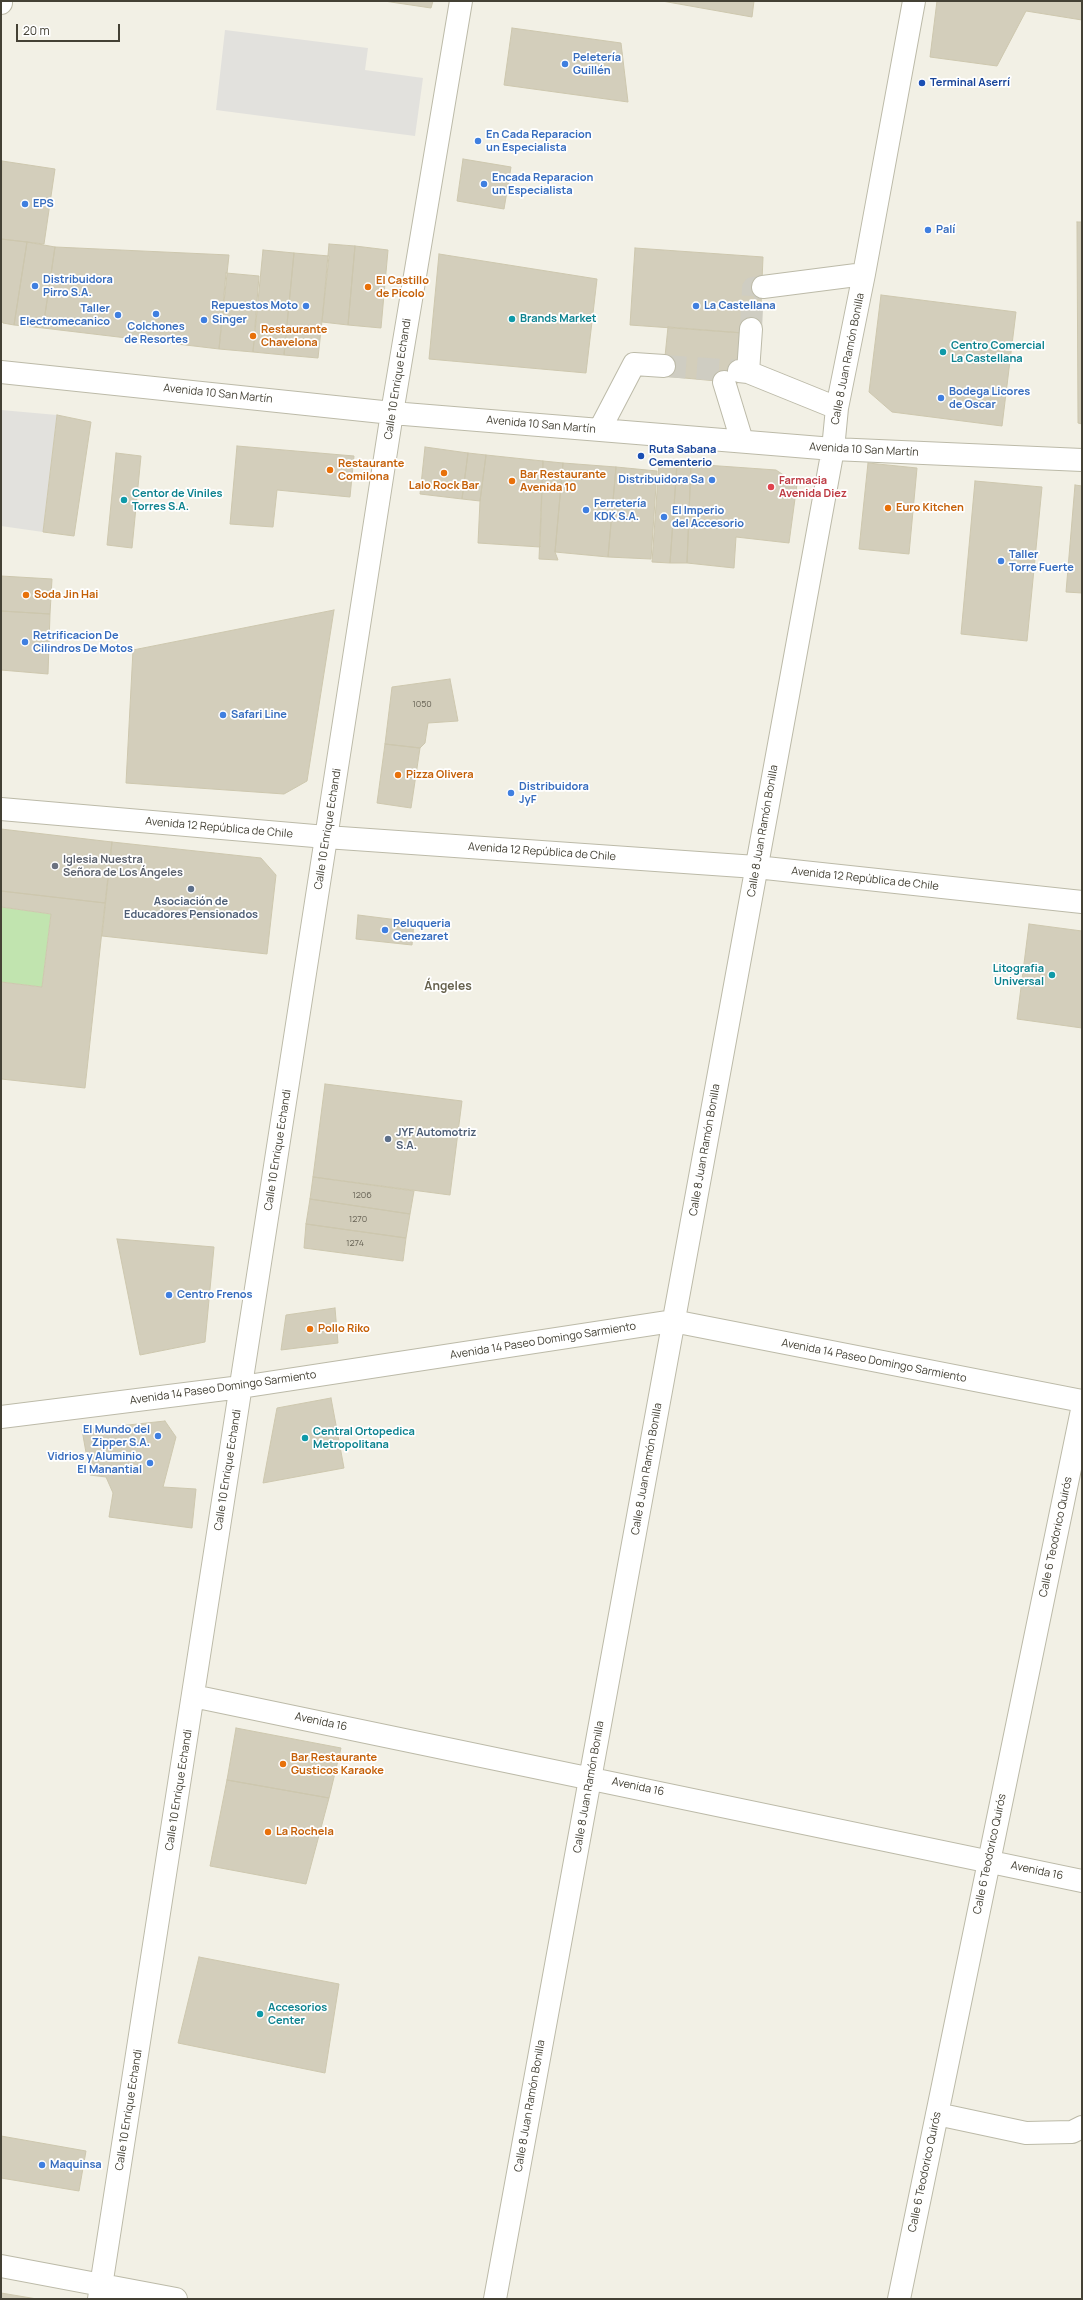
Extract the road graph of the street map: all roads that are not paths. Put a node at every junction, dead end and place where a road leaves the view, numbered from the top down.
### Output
1 (461, 1) edge
2 (914, 1) edge
3 (864, 274) junction
4 (762, 287) tunnel mouth
5 (751, 329) tunnel mouth
6 (664, 366) tunnel mouth
7 (1, 372) edge
8 (737, 375) junction
9 (836, 408) junction
10 (392, 413) junction
11 (600, 429) junction
12 (742, 441) junction
13 (833, 449) junction
14 (1082, 460) edge
15 (1, 809) edge
16 (326, 837) junction
17 (756, 867) junction
18 (1082, 902) edge
19 (673, 1321) junction
20 (241, 1387) junction
21 (1082, 1401) edge
22 (1082, 1410) edge
23 (1, 1417) edge
24 (193, 1696) junction
25 (590, 1777) junction
26 (988, 1861) junction
27 (1082, 1881) edge
28 (937, 2114) junction
29 (1082, 2128) edge
30 (1, 2266) edge
31 (101, 2292) edge
32 (176, 2299) edge
33 (495, 2299) edge
34 (899, 2299) edge

1 - 10 street, Calle 10 Enrique Echandi
2 - 3 street, Calle 8 Juan Ramón Bonilla
3 - 4 street
3 - 9 street, Calle 8 Juan Ramón Bonilla
5 - 8 street
6 - 11 street
7 - 10 street, Avenida 10 San Martín
8 - 9 street
8 - 12 street
9 - 13 street, Calle 8 Juan Ramón Bonilla
10 - 11 street, Avenida 10 San Martín
10 - 16 street, Calle 10 Enrique Echandi
11 - 12 street, Avenida 10 San Martín
12 - 13 street, Avenida 10 San Martín
13 - 14 street, Avenida 10 San Martín
13 - 17 street, Calle 8 Juan Ramón Bonilla
15 - 16 street, Avenida 12 República de Chile
16 - 17 street, Avenida 12 República de Chile
16 - 20 street, Calle 10 Enrique Echandi
17 - 18 street, Avenida 12 República de Chile
17 - 19 street, Calle 8 Juan Ramón Bonilla
19 - 20 street, Avenida 14 Paseo Domingo Sarmiento
19 - 21 street, Avenida 14 Paseo Domingo Sarmiento
19 - 25 street, Calle 8 Juan Ramón Bonilla
20 - 23 street, Avenida 14 Paseo Domingo Sarmiento
20 - 24 street, Calle 10 Enrique Echandi
22 - 26 street, Calle 6 Teodorico Quirós
24 - 25 street, Avenida 16
24 - 31 street, Calle 10 Enrique Echandi
25 - 26 street, Avenida 16
25 - 33 street, Calle 8 Juan Ramón Bonilla
26 - 27 street, Avenida 16
26 - 28 street, Calle 6 Teodorico Quirós
28 - 29 street
28 - 34 street, Calle 6 Teodorico Quirós
30 - 31 street
31 - 32 street

